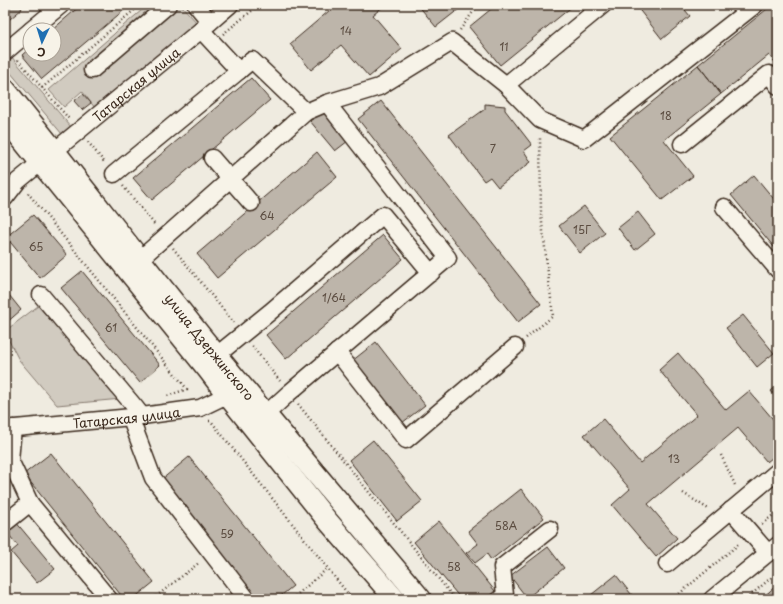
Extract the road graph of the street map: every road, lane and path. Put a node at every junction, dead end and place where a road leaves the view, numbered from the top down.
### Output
1 (140, 5) edge
2 (168, 5) edge
3 (196, 5) edge
4 (230, 5) edge
5 (259, 5) edge
6 (478, 5) edge
7 (603, 5) edge
8 (754, 5) edge
9 (55, 7) edge
10 (40, 22) edge
11 (206, 26) junction
12 (22, 38) edge
13 (452, 42) junction
14 (212, 43) junction
15 (7, 51) edge
16 (92, 70) dead end
17 (239, 71) junction
18 (506, 85) junction
19 (778, 86) edge
20 (42, 88) junction
21 (5, 89) edge
22 (327, 103) junction
23 (306, 112) junction
24 (5, 119) edge
25 (540, 120) junction
26 (79, 130) junction
27 (89, 143) dead end
28 (682, 144) dead end
29 (48, 156) junction
30 (212, 158) dead end
31 (114, 174) dead end
32 (230, 179) junction
33 (18, 181) junction
34 (5, 198) edge
35 (251, 203) dead end
36 (724, 207) dead end
37 (140, 259) junction
38 (778, 270) edge
39 (431, 273) junction
40 (41, 295) dead end
41 (242, 333) junction
42 (515, 347) joint
43 (337, 352) junction
44 (217, 355) junction
45 (186, 389) dead end
46 (235, 390) junction
47 (289, 393) junction
48 (266, 414) junction
49 (136, 417) junction
50 (211, 421) dead end
51 (9, 429) edge
52 (721, 455) dead end
53 (778, 471) edge
54 (683, 493) dead end
55 (30, 503) junction
56 (732, 509) junction
57 (778, 511) edge
58 (5, 523) edge
59 (550, 529) dead end
60 (751, 533) junction
61 (773, 549) edge
62 (212, 554) junction
63 (667, 564) dead end
64 (328, 568) junction
65 (778, 572) edge
66 (109, 599) edge
67 (153, 599) edge
68 (248, 599) edge
69 (292, 599) edge
70 (352, 599) edge
71 (395, 599) edge
72 (421, 599) edge
73 (454, 599) edge
74 (500, 599) edge
75 (673, 599) edge
76 (712, 599) edge
77 (746, 599) edge

1 - 20 path
2 - 16 street
3 - 11 street
4 - 11 street, Татарская улица
5 - 14 path
6 - 13 path
7 - 18 street
8 - 25 street
9 - 10 street
11 - 14 street
11 - 26 street, Татарская улица
12 - 15 street
13 - 18 street
13 - 22 street
14 - 17 street
15 - 20 path
17 - 23 street
17 - 31 street
18 - 25 street
19 - 28 street
20 - 26 path
21 - 29 main road, улица Дзержинского
22 - 23 street
22 - 39 street
23 - 32 street
24 - 29 main road, улица Дзержинского
25 - 42 path
26 - 27 path
26 - 29 street, Татарская улица
29 - 33 street, Татарская улица
29 - 37 main road, улица Дзержинского
29 - 46 main road, улица Дзержинского
30 - 32 street
32 - 35 street
32 - 37 street
33 - 34 street, Татарская улица
33 - 45 path
36 - 38 street
37 - 44 main road, улица Дзержинского
39 - 41 street
39 - 43 street
40 - 49 street
41 - 44 street
41 - 47 path
42 - 43 street
43 - 47 street
44 - 46 main road, улица Дзержинского
46 - 48 main road, улица Дзержинского
46 - 49 street, Татарская улица
46 - 71 main road, улица Дзержинского
47 - 48 street
47 - 73 path
48 - 72 main road, улица Дзержинского
49 - 51 street, Татарская улица
49 - 62 street
50 - 64 path
51 - 55 street
52 - 56 path
53 - 56 street
54 - 56 path
55 - 58 street
55 - 66 street
56 - 60 street
56 - 63 street
57 - 60 path
59 - 74 street
60 - 61 street
60 - 75 path
61 - 76 street
62 - 67 path
62 - 68 street
64 - 69 path
64 - 70 path
65 - 77 path

